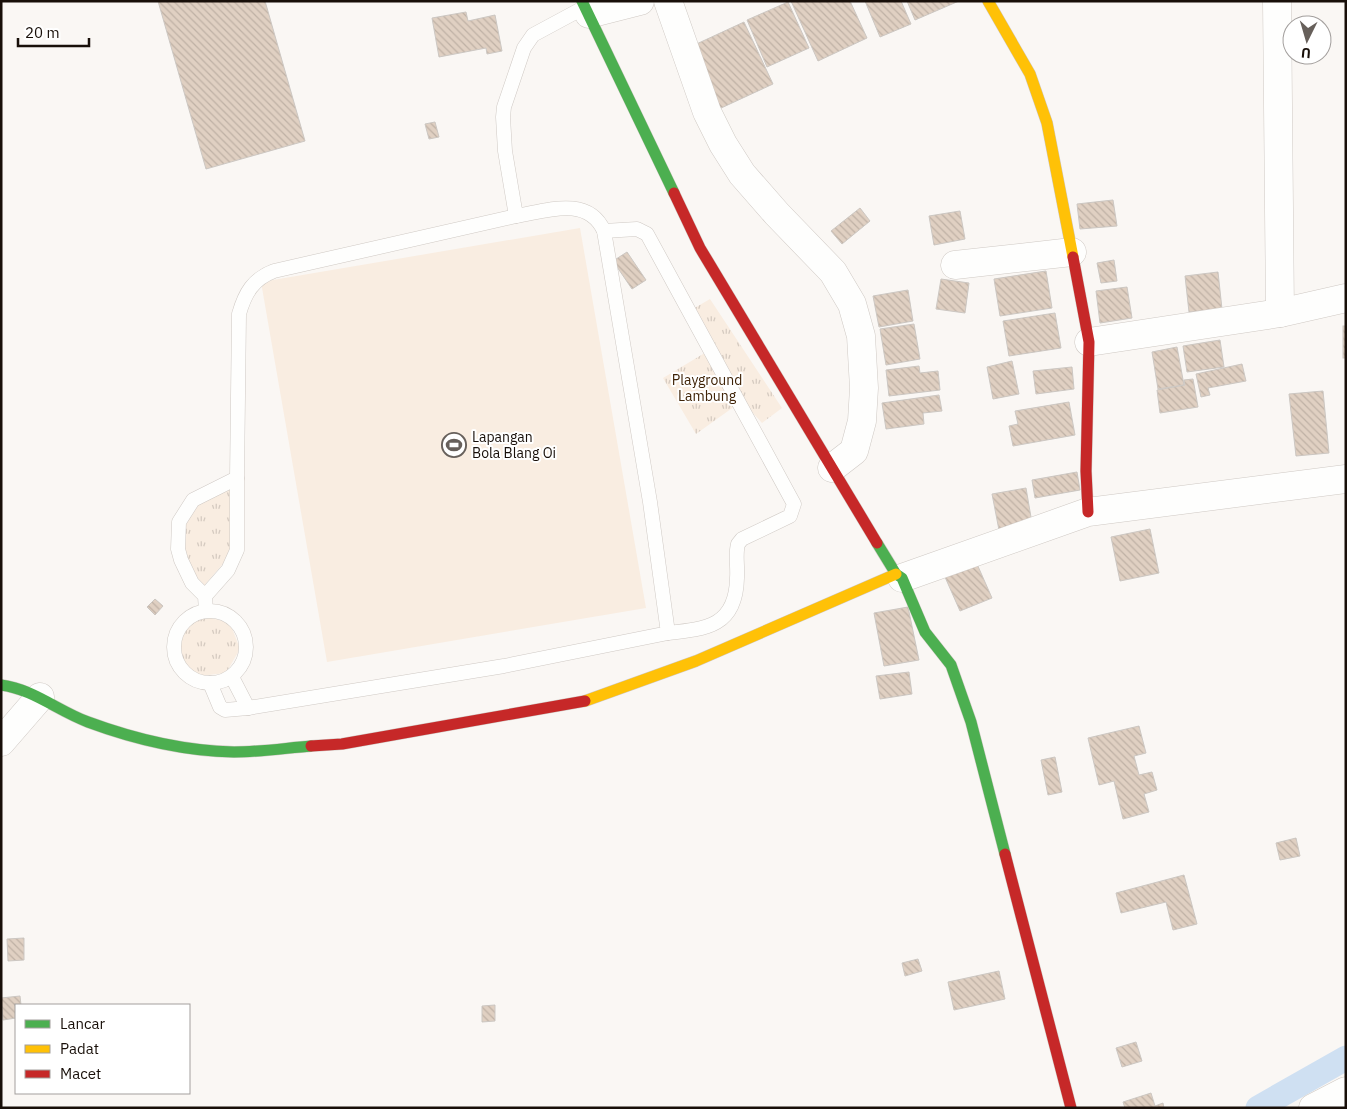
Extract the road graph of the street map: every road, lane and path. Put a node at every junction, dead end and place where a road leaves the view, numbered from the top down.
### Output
1 (640, 1) edge
2 (668, 1) edge
3 (988, 1) edge
4 (1277, 1) edge
5 (585, 8) edge
6 (516, 216) junction
7 (604, 231) junction
8 (1072, 252) junction
9 (955, 265) dead end
10 (1346, 298) edge
11 (1280, 312) junction
12 (1089, 342) junction
13 (832, 468) junction
14 (237, 478) junction
15 (1346, 480) edge
16 (1088, 512) junction
17 (899, 576) junction
18 (205, 596) junction
19 (206, 611) junction
20 (668, 632) junction
21 (232, 677) junction
22 (210, 683) junction
23 (1, 685) edge
24 (40, 697) junction
25 (248, 708) junction
26 (1, 742) edge
27 (1346, 1091) edge
28 (1071, 1108) edge
29 (1314, 1108) edge

1 - 5 street
2 - 13 street
3 - 8 street
4 - 11 street
5 - 6 lane
5 - 13 street
6 - 7 lane
6 - 14 lane
7 - 20 lane
7 - 20 lane
8 - 9 street
8 - 12 street
10 - 11 street
11 - 12 street
12 - 16 street
13 - 17 street
14 - 18 lane
14 - 18 lane
15 - 16 street
16 - 17 street
17 - 24 street
17 - 28 street
18 - 19 lane
19 - 21 lane
19 - 22 lane
20 - 25 lane
21 - 22 lane
21 - 25 lane
22 - 25 lane
23 - 24 street
24 - 26 street
27 - 29 street

